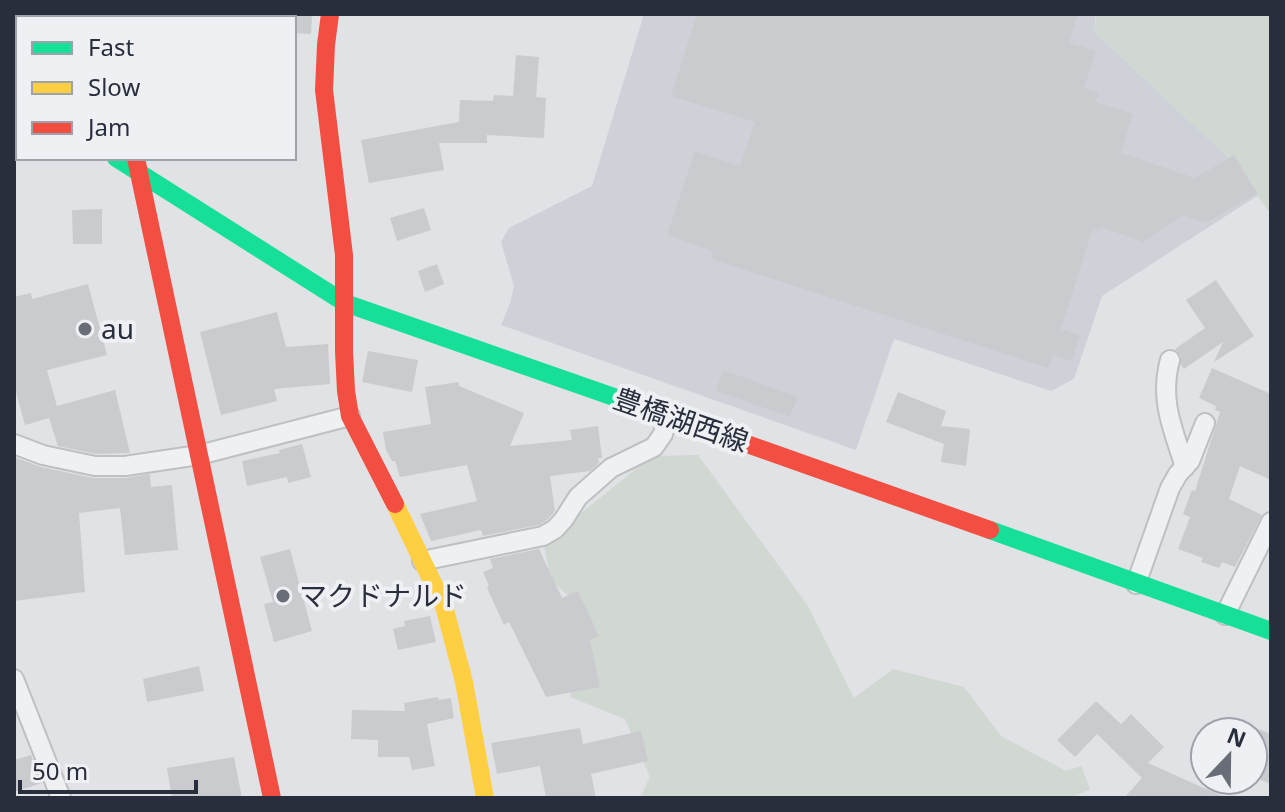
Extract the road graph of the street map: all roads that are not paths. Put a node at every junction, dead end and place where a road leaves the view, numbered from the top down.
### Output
1 (330, 14) edge
2 (138, 166) edge
3 (345, 303) junction
4 (1170, 360) dead end
5 (350, 416) junction
6 (668, 416) junction
7 (1205, 423) dead end
8 (14, 444) edge
9 (199, 455) junction
10 (1185, 467) junction
11 (1271, 522) edge
12 (422, 561) junction
13 (1136, 584) junction
14 (1225, 615) junction
15 (1271, 631) edge
16 (14, 679) edge
17 (61, 798) edge
18 (272, 798) edge
19 (485, 798) edge

1 - 3 street
2 - 3 street, 豊橋湖西線
2 - 9 street
3 - 5 street
3 - 6 street, 豊橋湖西線
4 - 10 street
5 - 9 street
5 - 12 street
6 - 12 street
6 - 13 street, 豊橋湖西線
7 - 10 street
8 - 9 street
9 - 18 street
10 - 13 street
11 - 14 street
12 - 19 street
13 - 14 street, 豊橋湖西線
14 - 15 street, 豊橋湖西線
16 - 17 street

